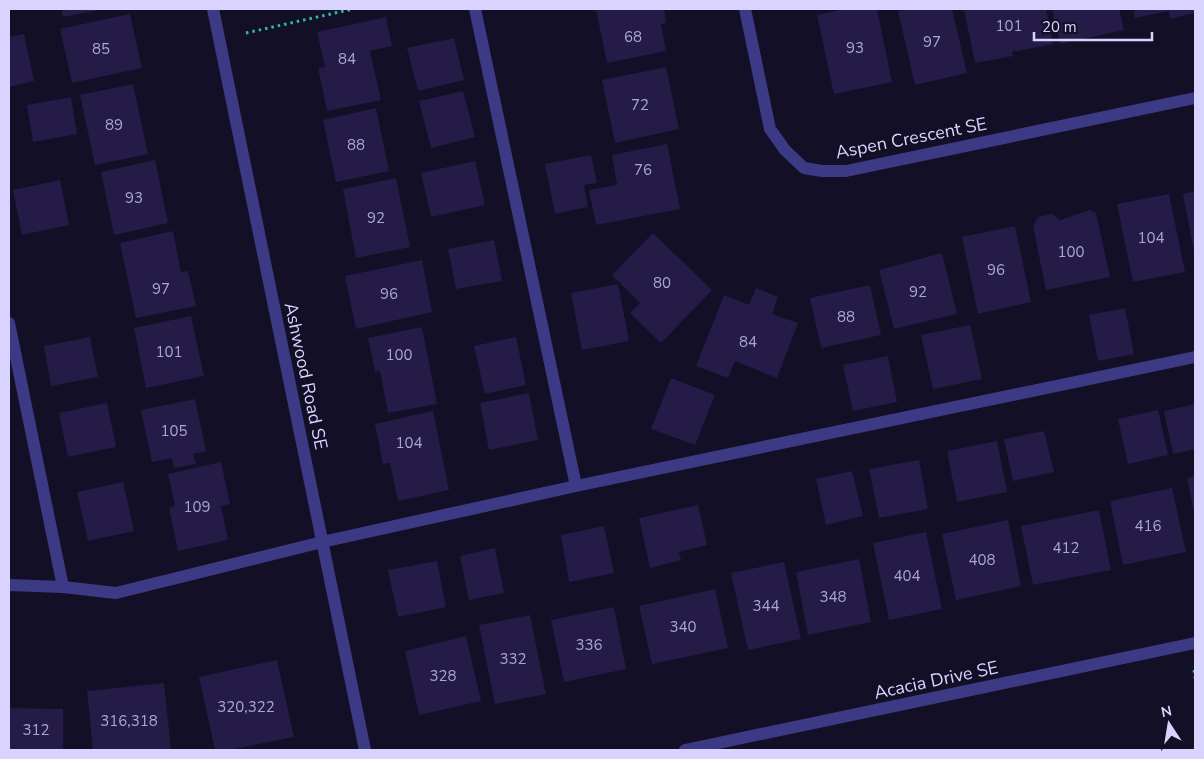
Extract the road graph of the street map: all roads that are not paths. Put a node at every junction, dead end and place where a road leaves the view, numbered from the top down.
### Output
1 (213, 9) edge
2 (475, 9) edge
3 (745, 9) edge
4 (1195, 98) edge
5 (9, 323) edge
6 (1195, 357) edge
7 (576, 486) junction
8 (322, 542) junction
9 (9, 585) edge
10 (63, 587) junction
11 (1195, 644) edge
12 (365, 750) edge
13 (685, 750) edge

1 - 8 street, Ashwood Road SE
2 - 7 street
3 - 4 street, Aspen Crescent SE
5 - 10 street
6 - 7 street
7 - 8 street
8 - 10 street
8 - 12 street, Ashwood Road SE
9 - 10 street
11 - 13 street, Acacia Drive SE

